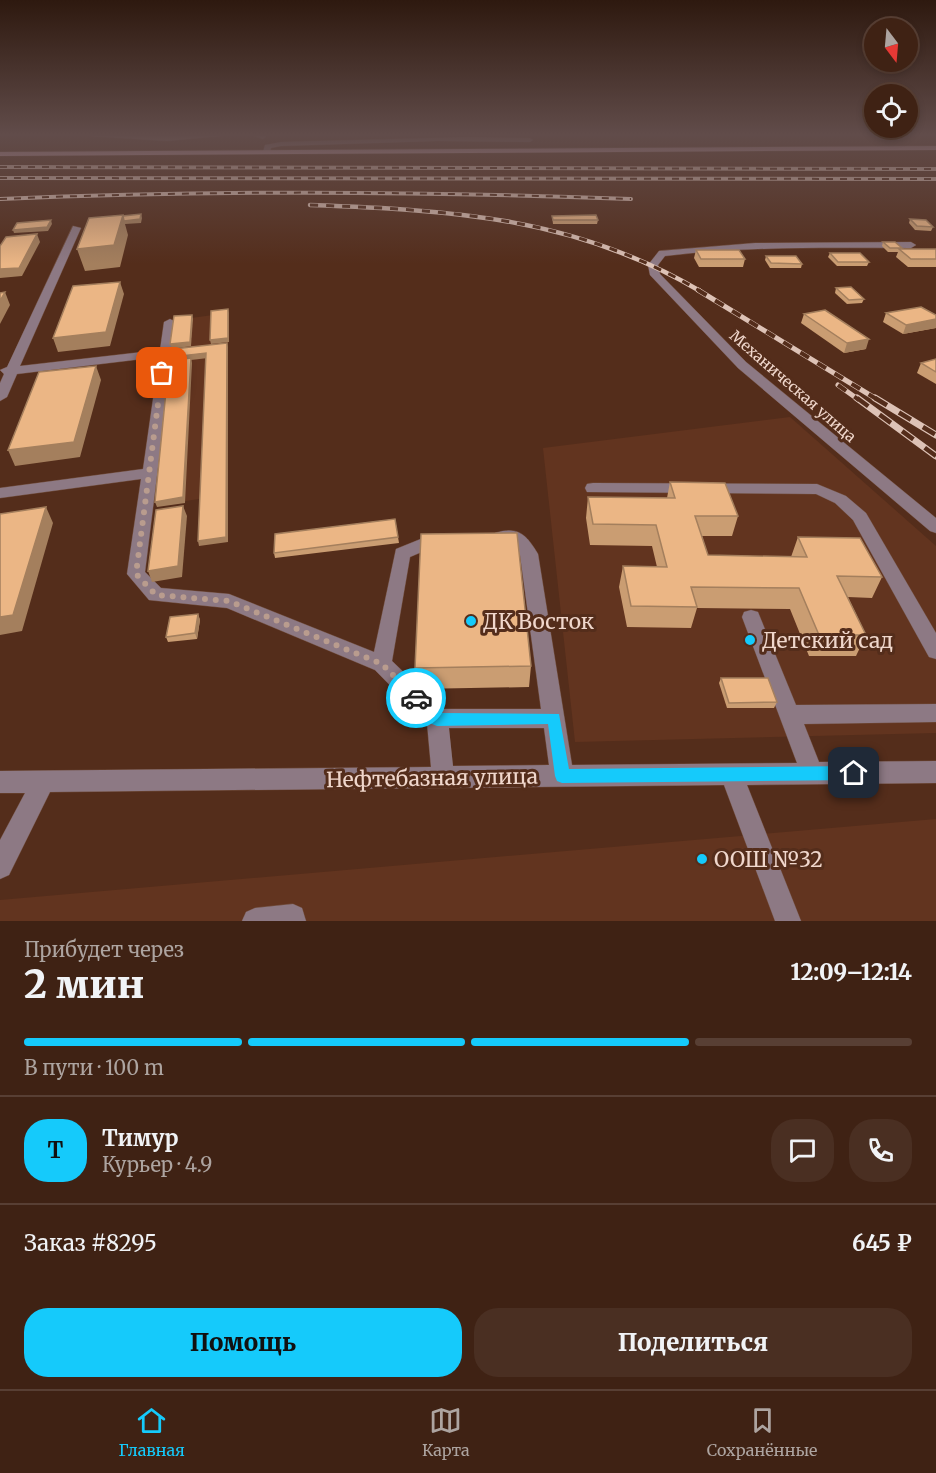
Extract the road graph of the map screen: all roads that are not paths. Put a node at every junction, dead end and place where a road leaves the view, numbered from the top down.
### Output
1 (76, 228) dead end
2 (911, 245) dead end
3 (170, 322) dead end
4 (164, 353) junction
5 (6, 371) edge
6 (0, 397) edge
7 (149, 473) junction
8 (593, 488) dead end
9 (0, 493) edge
10 (936, 527) edge
11 (462, 537) edge
12 (483, 537) edge
13 (752, 617) dead end
14 (936, 651) edge
15 (382, 664) junction
16 (936, 713) edge
17 (789, 715) junction
18 (554, 718) junction
19 (437, 719) junction
20 (936, 772) edge
21 (812, 773) junction
22 (732, 775) junction
23 (562, 776) junction
24 (443, 777) junction
25 (0, 782) edge
26 (44, 782) junction
27 (0, 866) edge
28 (255, 921) edge
29 (293, 921) edge
30 (789, 921) edge

1 - 5 street
2 - 10 street, Механическая улица
3 - 4 street
4 - 5 street
4 - 7 street
5 - 6 street
7 - 9 street
7 - 15 street
8 - 14 street
11 - 15 street
12 - 18 street
13 - 17 street
15 - 19 street
16 - 17 street
17 - 21 street
18 - 19 street
18 - 23 street
19 - 24 street
20 - 21 street, Нефтебазная улица
21 - 22 street, Нефтебазная улица
22 - 23 street, Нефтебазная улица
22 - 30 street
23 - 24 street, Нефтебазная улица
24 - 26 street, Нефтебазная улица
25 - 26 street, Нефтебазная улица
26 - 27 street
28 - 29 street

